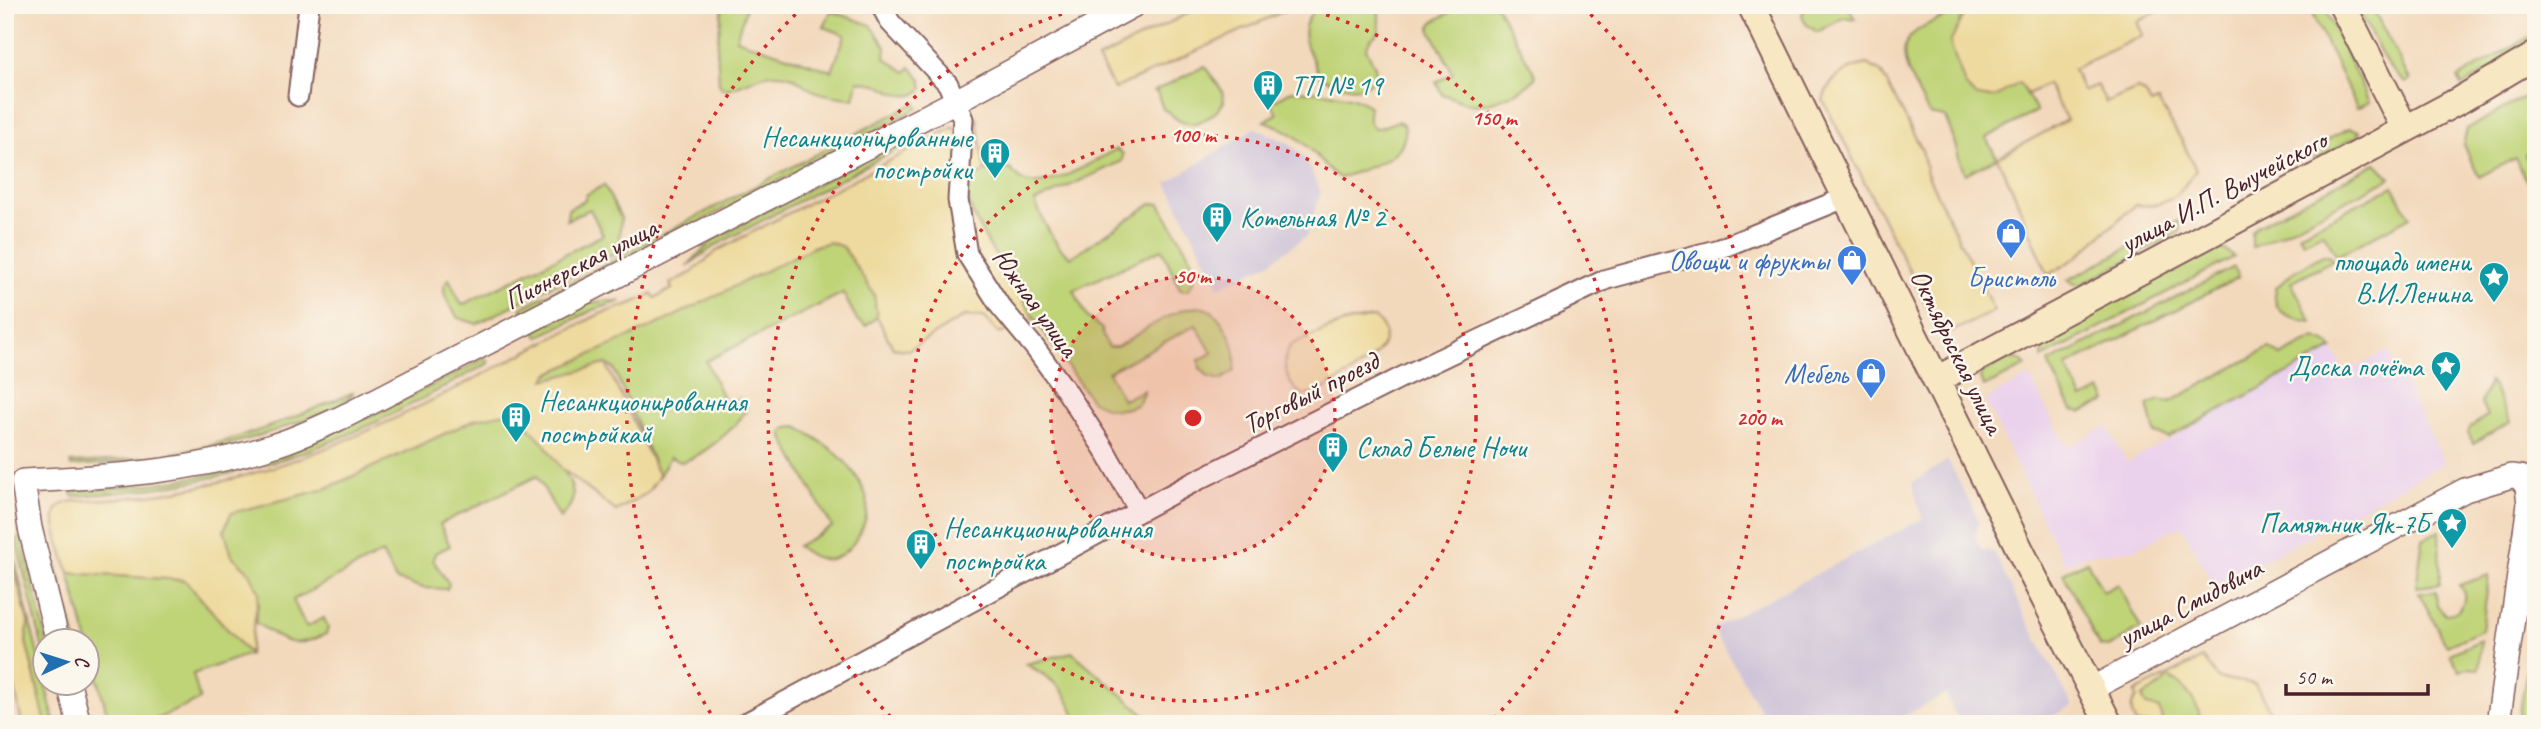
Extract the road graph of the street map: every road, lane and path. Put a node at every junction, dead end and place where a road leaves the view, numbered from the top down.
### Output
1 (309, 5) edge
2 (881, 5) edge
3 (1134, 5) edge
4 (1751, 5) edge
5 (2342, 5) edge
6 (2536, 55) edge
7 (298, 96) dead end
8 (956, 101) junction
9 (2405, 129) junction
10 (1847, 197) junction
11 (1938, 379) junction
12 (1139, 512) junction
13 (55, 628) edge
14 (2091, 688) junction
15 (72, 698) edge
16 (79, 724) edge
17 (744, 724) edge
18 (2109, 724) edge
19 (2498, 724) edge

1 - 7 street
2 - 8 street, Южная улица
3 - 8 street, Пионерская улица
4 - 10 main road, Октябрьская улица
5 - 9 main road
6 - 9 main road, улица И.П. Выучейского
8 - 12 street, Южная улица
8 - 13 street, Пионерская улица
9 - 11 main road, улица И.П. Выучейского
10 - 11 main road, Октябрьская улица
10 - 12 street, Торговый проезд
11 - 14 main road, Октябрьская улица
12 - 17 street, Торговый проезд
14 - 18 main road, Октябрьская улица
14 - 19 street, улица Смидовича
15 - 16 street

